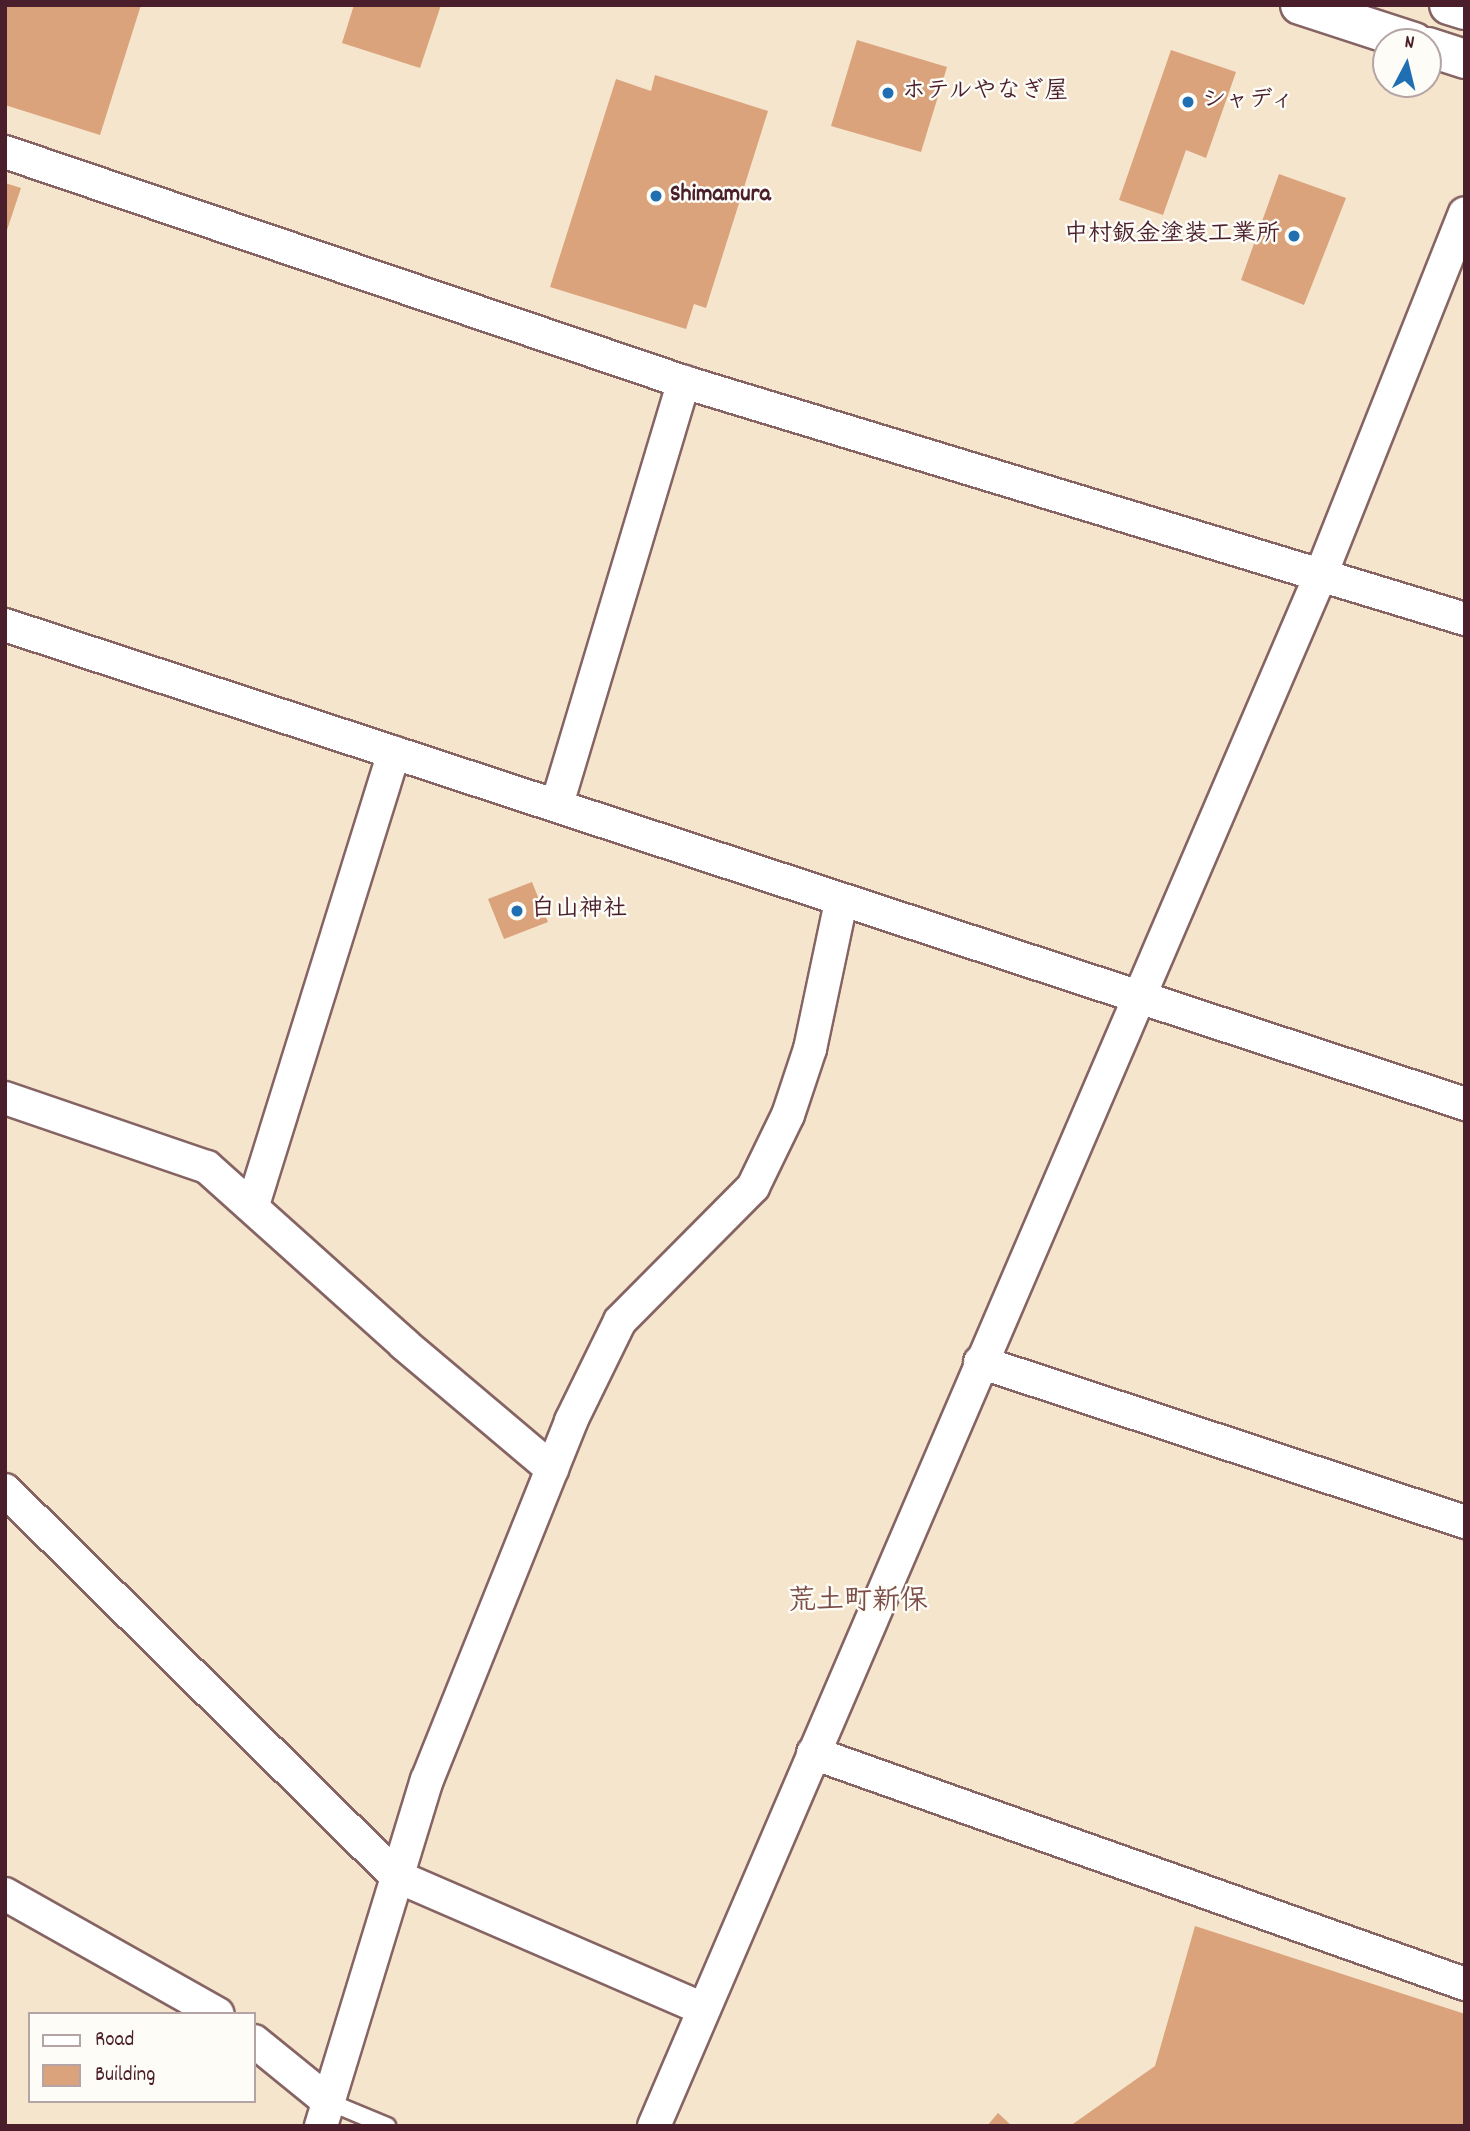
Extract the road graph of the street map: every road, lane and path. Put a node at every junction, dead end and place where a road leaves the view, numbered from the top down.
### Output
1 (1300, 5) edge
2 (1449, 5) edge
3 (1465, 10) edge
4 (1372, 29) edge
5 (1442, 52) edge
6 (1465, 59) edge
7 (5, 152) edge
8 (1465, 212) edge
9 (684, 382) junction
10 (1322, 572) junction
11 (1465, 619) edge
12 (5, 625) edge
13 (394, 752) junction
14 (557, 804) junction
15 (841, 902) junction
16 (1135, 998) junction
17 (5, 1098) edge
18 (1465, 1104) edge
19 (253, 1205) junction
20 (980, 1362) junction
21 (552, 1469) junction
22 (5, 1490) edge
23 (1465, 1522) edge
24 (813, 1753) junction
25 (396, 1876) junction
26 (5, 1894) edge
27 (1465, 1984) edge
28 (703, 2009) junction
29 (214, 2012) edge
30 (256, 2043) edge
31 (325, 2114) edge
32 (387, 2126) edge
33 (653, 2126) edge

1 - 4 highway
2 - 3 highway
5 - 6 highway
7 - 9 street
8 - 10 street
9 - 10 street
9 - 14 street
10 - 11 street
10 - 16 street
12 - 13 street
13 - 14 street
13 - 19 street
14 - 15 street
15 - 16 street
15 - 21 street
16 - 18 street
16 - 20 street
17 - 19 street
19 - 21 street
20 - 23 street
20 - 24 street
21 - 25 street
22 - 25 street
24 - 27 street
24 - 28 street
25 - 28 street
25 - 31 street
26 - 29 street
28 - 33 street
30 - 31 street
31 - 32 lane

